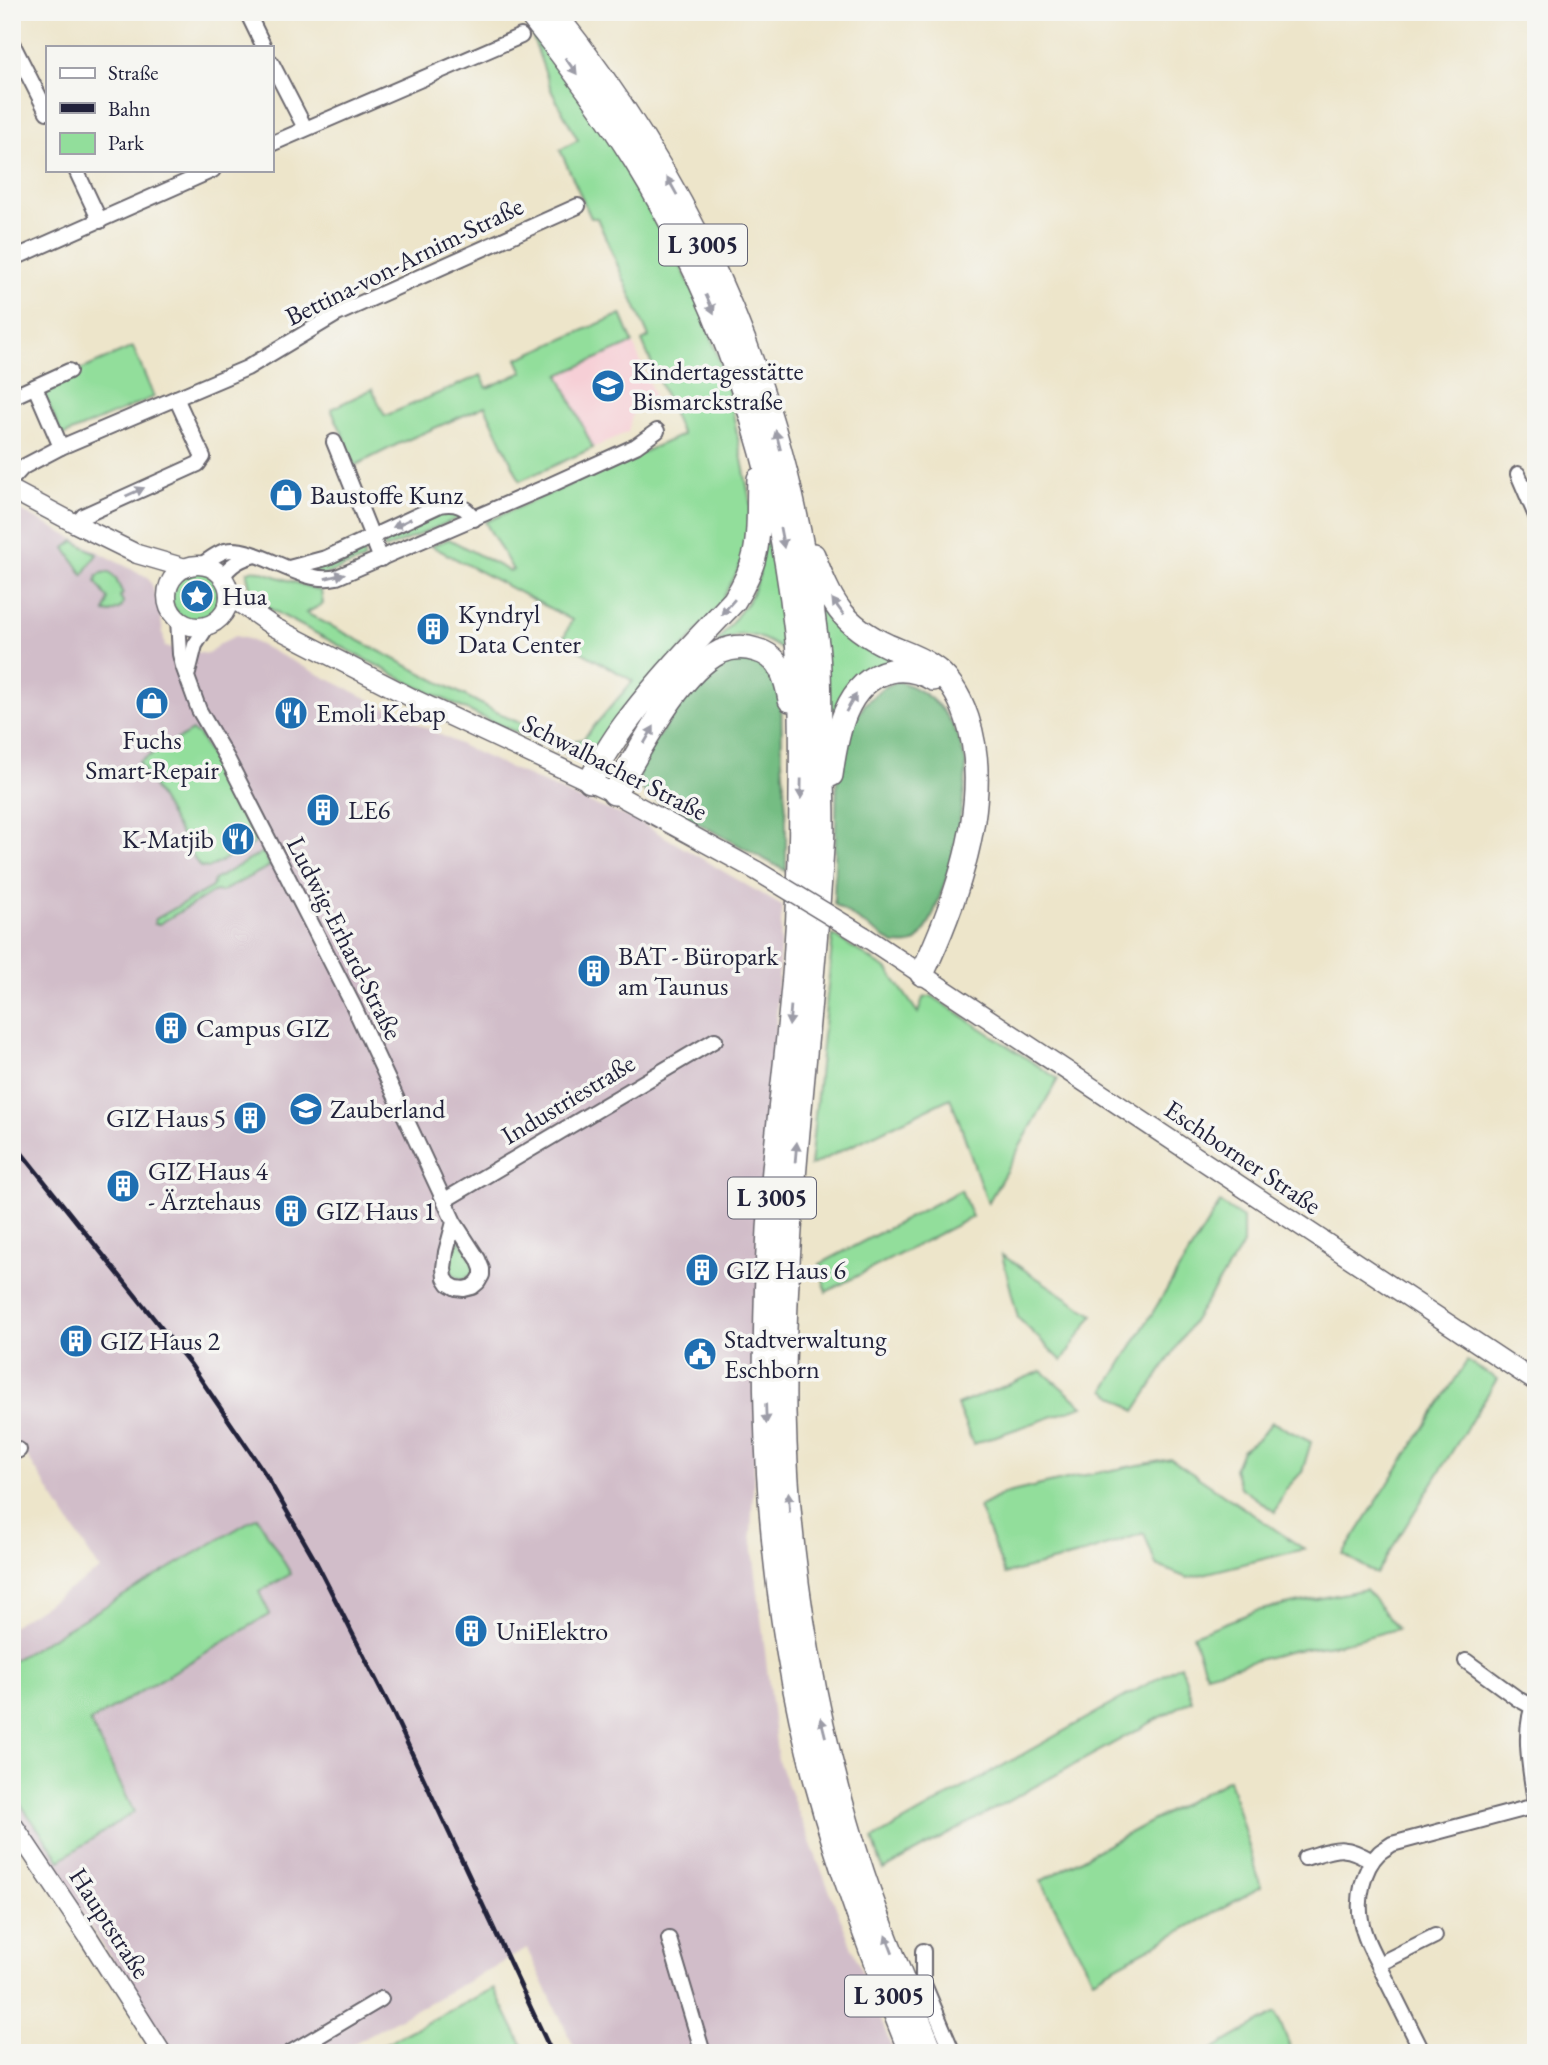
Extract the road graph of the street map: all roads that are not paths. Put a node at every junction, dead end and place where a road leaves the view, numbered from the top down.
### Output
1 (247, 12) edge
2 (529, 12) edge
3 (553, 12) edge
4 (520, 36) dead end
5 (12, 43) edge
6 (258, 45) edge
7 (273, 65) edge
8 (46, 110) edge
9 (305, 128) junction
10 (273, 143) edge
11 (77, 172) edge
12 (209, 172) edge
13 (578, 205) dead end
14 (100, 221) junction
15 (12, 259) edge
16 (69, 371) dead end
17 (35, 387) junction
18 (12, 397) edge
19 (176, 398) junction
20 (657, 431) dead end
21 (334, 442) dead end
22 (61, 447) junction
23 (760, 448) junction
24 (1518, 474) dead end
25 (12, 479) edge
26 (12, 490) edge
27 (794, 507) junction
28 (1536, 516) edge
29 (474, 519) junction
30 (76, 524) junction
31 (372, 537) junction
32 (137, 554) junction
33 (255, 555) junction
34 (381, 559) junction
35 (193, 566) junction
36 (288, 568) junction
37 (222, 577) junction
38 (169, 585) junction
39 (229, 596) junction
40 (178, 619) junction
41 (212, 622) junction
42 (274, 627) junction
43 (187, 678) junction
44 (964, 708) junction
45 (802, 756) junction
46 (590, 781) junction
47 (614, 793) junction
48 (823, 841) junction
49 (922, 974) junction
50 (715, 1040) dead end
51 (446, 1200) junction
52 (454, 1222) dead end
53 (1536, 1382) edge
54 (1466, 1661) dead end
55 (1534, 1705) edge
56 (1536, 1808) edge
57 (12, 1823) edge
58 (1305, 1858) dead end
59 (1372, 1861) junction
60 (1435, 1936) dead end
61 (669, 1939) dead end
62 (923, 1951) dead end
63 (1378, 1964) junction
64 (381, 1999) dead end
65 (162, 2053) edge
66 (290, 2053) edge
67 (703, 2053) edge
68 (911, 2053) edge
69 (932, 2053) edge
70 (953, 2053) edge
71 (1423, 2053) edge

1 - 6 street
2 -> 23 highway, L 3005
27 -> 3 highway, L 3005
4 - 9 street
5 - 8 street
7 - 9 street
9 - 10 street
11 - 14 street
12 - 14 street
13 - 19 street, Bettina-von-Arnim-Straße
14 - 15 street
16 - 17 street
17 - 18 street
17 - 22 street
19 - 22 street, Bettina-von-Arnim-Straße
30 -> 19 street
20 - 29 street
21 - 31 street
22 - 25 street, Bettina-von-Arnim-Straße
23 -> 45 highway, L 3005
23 -> 46 highway
24 - 28 street
26 - 30 street
44 -> 27 highway
27 - 48 highway, L 3005
29 -> 31 street
29 - 34 street
30 - 32 street
31 - 34 street
31 - 36 street
32 - 35 street
32 - 38 street
33 - 35 street
33 - 36 street
33 - 37 street
36 -> 34 street
35 - 37 street
35 - 38 street
37 - 39 street
38 - 40 street
39 - 41 street
39 - 42 street, Schwalbacher Straße
40 - 41 street, Schwalbacher Straße
40 - 43 street, Ludwig-Erhard-Straße
41 - 42 street, Schwalbacher Straße
41 - 43 street
42 - 46 street, Schwalbacher Straße
43 - 51 street, Ludwig-Erhard-Straße
48 -> 44 highway
44 - 49 highway
47 -> 45 highway
45 -> 68 highway, L 3005
46 - 47 street, Schwalbacher Straße
47 - 49 street, Schwalbacher Straße, bridge
69 -> 48 highway, L 3005
49 - 53 street, Eschborner Straße
50 - 51 street, Industriestraße
51 - 52 street, Ludwig-Erhard-Straße
54 - 55 street
55 - 56 street
56 - 59 street
57 - 65 street, Hauptstraße
58 - 59 street
59 - 63 street
60 - 63 street
61 - 67 street
62 - 70 street
63 - 71 street
64 - 66 street

